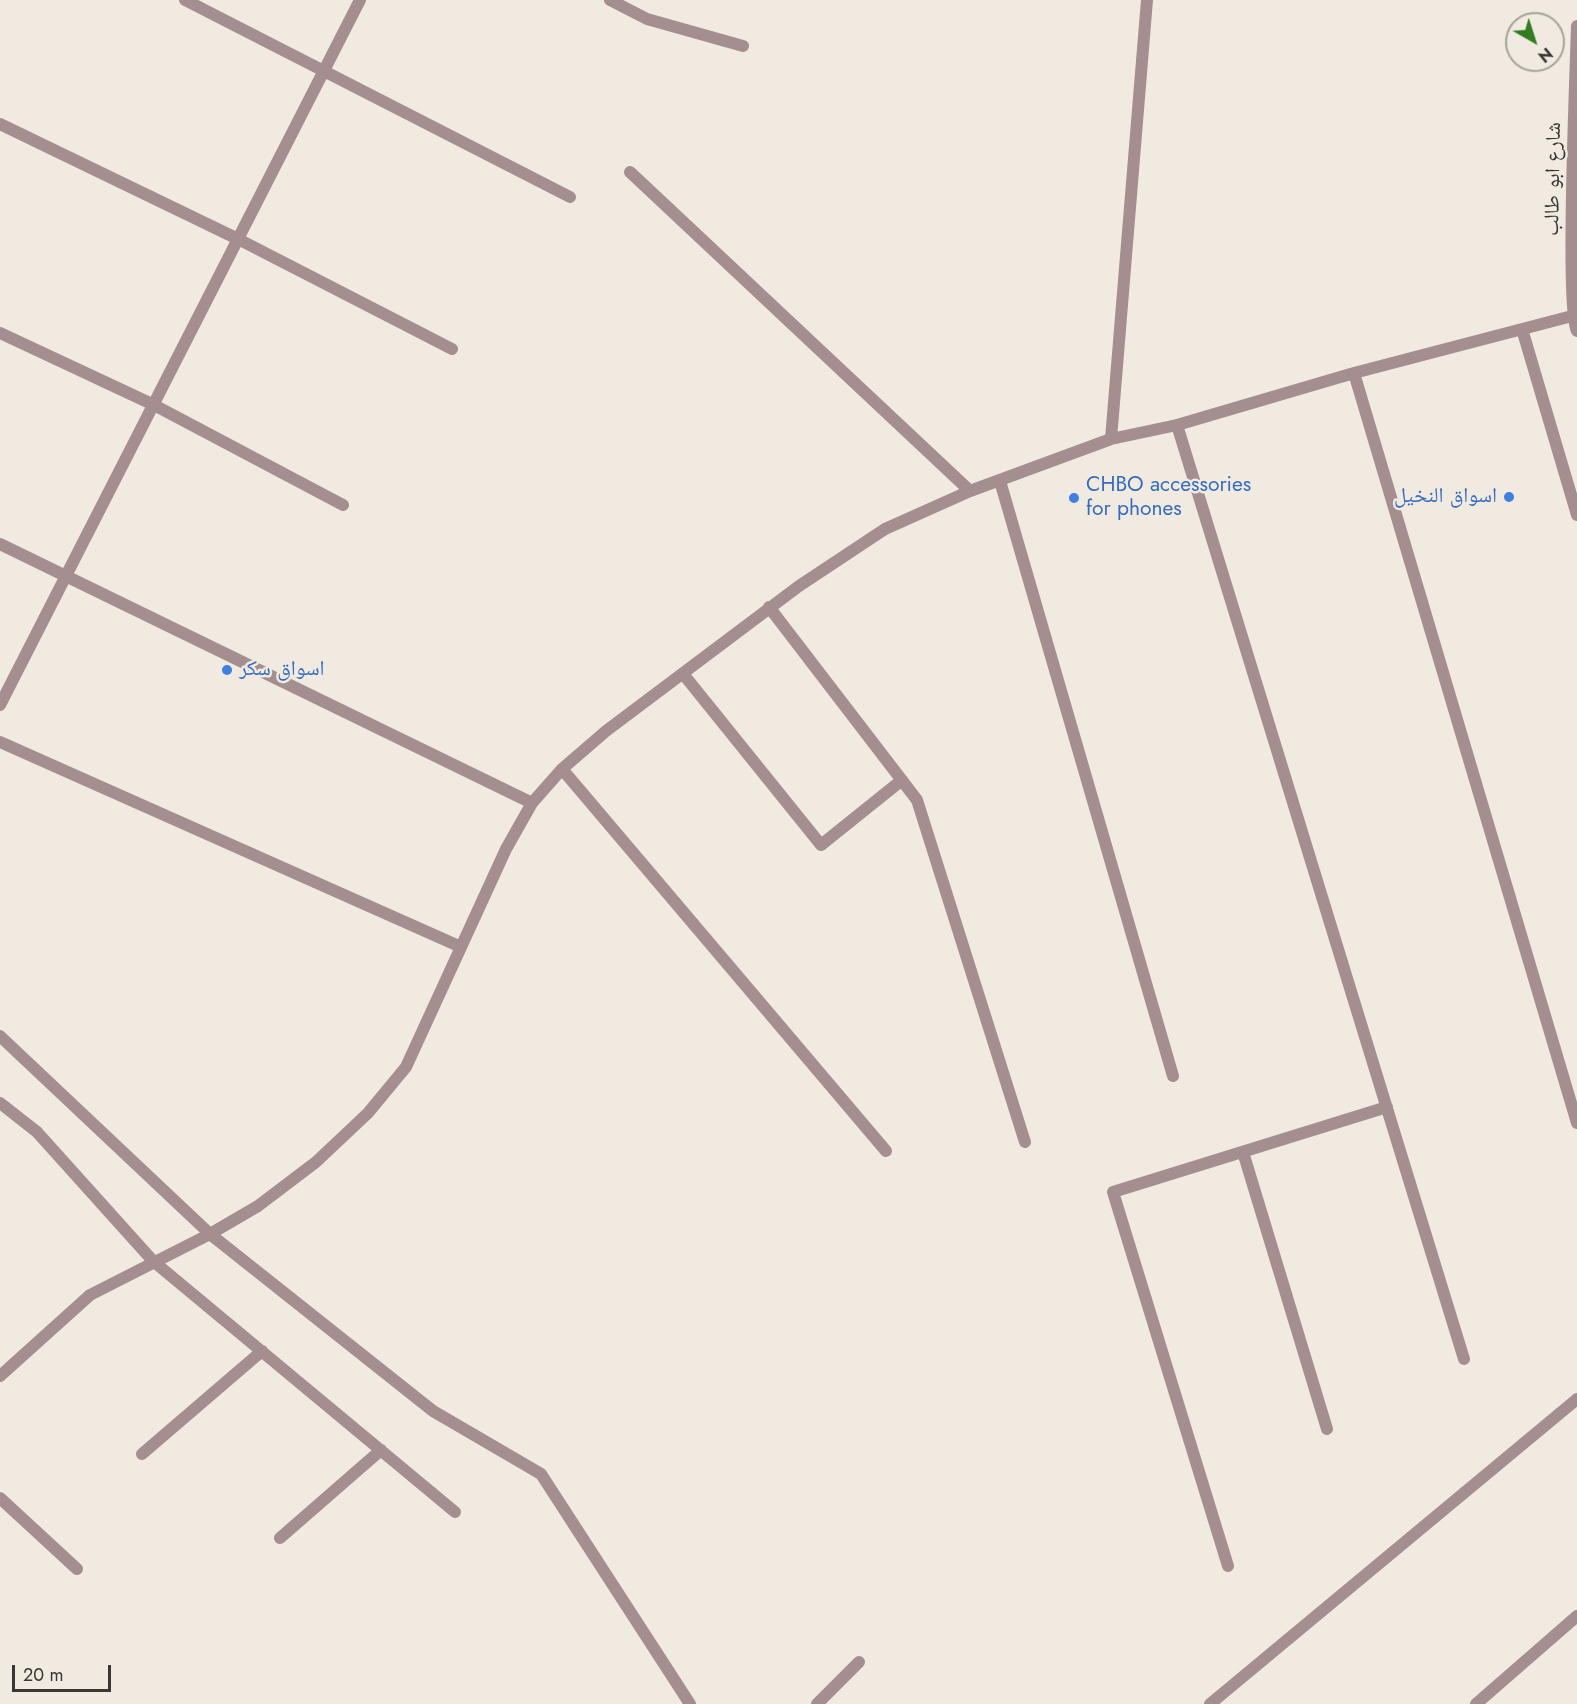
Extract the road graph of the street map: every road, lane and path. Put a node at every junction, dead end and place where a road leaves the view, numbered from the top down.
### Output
1 (185, 0) edge
2 (360, 0) edge
3 (610, 0) edge
4 (1148, 0) edge
5 (1577, 26) edge
6 (743, 46) dead end
7 (325, 70) junction
8 (0, 124) edge
9 (630, 172) dead end
10 (570, 197) dead end
11 (238, 239) junction
12 (1574, 273) edge
13 (1572, 316) junction
14 (1522, 329) junction
15 (1577, 332) edge
16 (0, 333) edge
17 (453, 350) dead end
18 (1354, 373) junction
19 (154, 405) junction
20 (1177, 425) junction
21 (1111, 439) junction
22 (1000, 481) junction
23 (970, 491) junction
24 (343, 505) dead end
25 (1577, 515) edge
26 (0, 544) edge
27 (66, 578) junction
28 (769, 607) junction
29 (684, 675) junction
30 (0, 705) edge
31 (0, 742) edge
32 (562, 769) junction
33 (902, 780) junction
34 (532, 803) junction
35 (461, 948) junction
36 (0, 1036) edge
37 (1173, 1076) dead end
38 (0, 1103) edge
39 (1387, 1107) junction
40 (1577, 1123) edge
41 (1025, 1142) dead end
42 (886, 1151) dead end
43 (1243, 1152) junction
44 (210, 1234) junction
45 (153, 1261) junction
46 (262, 1351) junction
47 (1464, 1359) dead end
48 (0, 1376) edge
49 (1577, 1399) edge
50 (1327, 1429) dead end
51 (381, 1450) junction
52 (142, 1454) dead end
53 (0, 1498) edge
54 (455, 1512) dead end
55 (280, 1539) dead end
56 (1228, 1566) dead end
57 (77, 1569) dead end
58 (1577, 1616) edge
59 (859, 1662) dead end
60 (690, 1704) edge
61 (817, 1704) edge
62 (1210, 1704) edge
63 (1476, 1704) edge

1 - 7 street
2 - 7 street
3 - 6 street
4 - 21 street
5 - 12 street, شارع ابو طالب
7 - 10 street
7 - 11 street
8 - 11 street
9 - 23 street
11 - 17 street
11 - 19 street
12 - 13 street, شارع ابو طالب
13 - 14 street
13 - 15 street, شارع ابو طالب
14 - 18 street
14 - 25 street
16 - 19 street
18 - 20 street
18 - 40 street
19 - 24 street
19 - 27 street
20 - 21 street
20 - 39 street
21 - 22 street
22 - 23 street
22 - 37 street
23 - 28 street
26 - 27 street
27 - 30 street
27 - 34 street
28 - 29 street
28 - 33 street
29 - 32 street
29 - 33 street
31 - 35 street
32 - 34 street
32 - 42 street
33 - 41 street
34 - 35 street
35 - 44 street
36 - 44 street
38 - 45 street
39 - 43 street
39 - 47 street
43 - 50 street
43 - 56 street
44 - 45 street
44 - 60 street
45 - 46 street
45 - 48 street
46 - 51 street
46 - 52 street
49 - 62 street
51 - 54 street
51 - 55 street
53 - 57 street
58 - 63 street
59 - 61 street

